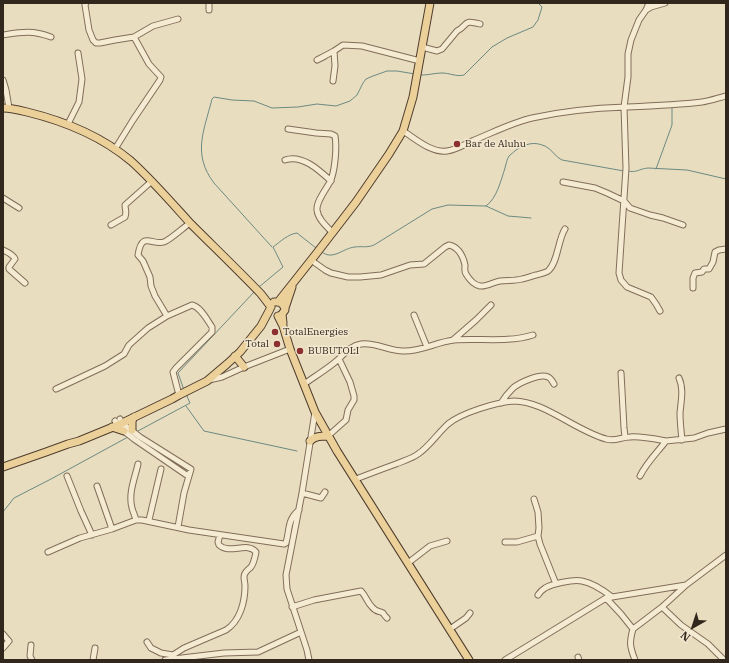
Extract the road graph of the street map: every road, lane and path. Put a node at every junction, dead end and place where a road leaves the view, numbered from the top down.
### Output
1 (86, 3) edge
2 (209, 3) edge
3 (430, 3) edge
4 (649, 3) edge
5 (665, 3) edge
6 (209, 10) dead end
7 (646, 10) junction
8 (178, 19) dead end
9 (480, 24) dead end
10 (3, 35) edge
11 (51, 37) dead end
12 (134, 37) junction
13 (422, 47) junction
14 (334, 51) junction
15 (78, 53) dead end
16 (325, 56) dead end
17 (420, 61) junction
18 (3, 80) edge
19 (333, 81) dead end
20 (726, 96) edge
21 (624, 107) junction
22 (6, 108) edge
23 (68, 124) junction
24 (288, 129) dead end
25 (403, 131) junction
26 (114, 149) junction
27 (285, 160) dead end
28 (152, 181) junction
29 (331, 181) junction
30 (563, 182) dead end
31 (3, 198) edge
32 (624, 201) junction
33 (19, 208) dead end
34 (190, 223) junction
35 (111, 225) dead end
36 (683, 225) dead end
37 (565, 229) dead end
38 (333, 232) junction
39 (726, 249) edge
40 (3, 250) edge
41 (314, 257) junction
42 (294, 281) junction
43 (25, 283) dead end
44 (693, 288) dead end
45 (274, 305) junction
46 (491, 305) dead end
47 (660, 312) dead end
48 (280, 313) junction
49 (414, 315) dead end
50 (167, 316) junction
51 (261, 326) junction
52 (533, 335) dead end
53 (453, 340) junction
54 (428, 346) junction
55 (290, 348) junction
56 (236, 356) junction
57 (339, 359) junction
58 (244, 367) junction
59 (622, 373) dead end
60 (678, 378) dead end
61 (207, 381) junction
62 (304, 384) junction
63 (554, 384) dead end
64 (56, 389) dead end
65 (179, 395) junction
66 (501, 402) junction
67 (314, 412) junction
68 (134, 417) junction
69 (117, 423) junction
70 (726, 429) edge
71 (129, 431) junction
72 (328, 436) junction
73 (625, 437) junction
74 (682, 440) junction
75 (666, 441) junction
76 (310, 442) junction
77 (138, 464) dead end
78 (3, 467) edge
79 (161, 469) dead end
80 (67, 476) dead end
81 (188, 476) junction
82 (640, 476) dead end
83 (356, 480) junction
84 (97, 486) dead end
85 (325, 492) dead end
86 (302, 493) junction
87 (534, 499) dead end
88 (299, 510) junction
89 (136, 520) junction
90 (149, 520) junction
91 (178, 527) junction
92 (112, 529) junction
93 (92, 534) junction
94 (220, 535) junction
95 (538, 536) junction
96 (447, 541) dead end
97 (505, 542) dead end
98 (48, 552) dead end
99 (726, 555) edge
100 (408, 563) junction
101 (556, 584) junction
102 (686, 585) junction
103 (538, 595) dead end
104 (612, 597) junction
105 (606, 598) junction
106 (292, 607) junction
107 (662, 607) junction
108 (470, 613) dead end
109 (387, 618) dead end
110 (450, 629) junction
111 (633, 629) junction
112 (301, 632) junction
113 (3, 634) edge
114 (147, 642) dead end
115 (31, 645) dead end
116 (3, 648) edge
117 (94, 648) dead end
118 (32, 660) edge
119 (93, 660) edge
120 (164, 660) edge
121 (309, 660) edge
122 (469, 660) edge
123 (505, 660) edge
124 (635, 660) edge
125 (724, 660) edge

1 - 12 street
2 - 6 street
3 - 13 main road
4 - 7 street
5 - 7 street
7 - 21 street
8 - 12 street
9 - 13 street
10 - 11 street
12 - 26 street
13 - 17 main road
14 - 16 street
14 - 17 street
14 - 19 street
15 - 23 street
17 - 25 main road
18 - 22 street
20 - 21 street
21 - 25 street
21 - 32 street
22 - 23 main road
23 - 26 main road
24 - 29 street
25 - 38 main road
26 - 28 main road
27 - 29 street
28 - 34 main road
28 - 35 street
29 - 38 street
30 - 32 street
31 - 33 street
32 - 36 street
32 - 47 street
34 - 45 main road
34 - 50 street
37 - 41 street
38 - 41 main road
39 - 44 street
40 - 43 street
41 - 42 main road
42 - 45 main road
42 - 48 main road
45 - 48 main road
45 - 48 main road
45 - 51 main road
46 - 53 street
48 - 51 main road
48 - 55 main road
49 - 54 street
50 - 64 street
50 - 65 street
51 - 56 main road
52 - 53 street
53 - 54 street
54 - 57 street
55 - 58 street
55 - 62 main road
56 - 58 main road
56 - 61 main road
57 - 62 street
57 - 72 street
58 - 61 street
59 - 73 street
60 - 74 street
61 - 65 main road
62 - 67 main road
63 - 66 street
65 - 68 main road
65 - 69 main road
66 - 73 street
66 - 83 street
67 - 72 main road
67 - 76 street
68 - 69 main road
68 - 71 main road
69 - 71 main road
69 - 71 street
69 - 78 main road
70 - 74 street
71 - 81 street
71 - 81 street
72 - 76 main road
72 - 83 main road
73 - 75 street
74 - 75 street
75 - 82 street
76 - 86 street
77 - 89 street
79 - 90 street
80 - 93 street
81 - 91 street
83 - 100 main road
84 - 92 street
85 - 86 street
86 - 88 street
87 - 95 street
88 - 94 street
88 - 106 street
89 - 90 street
89 - 92 street
90 - 91 street
91 - 94 street
92 - 93 street
93 - 98 street
94 - 114 street
95 - 97 street
95 - 101 street
96 - 100 street
99 - 102 street
100 - 110 main road
101 - 103 street
101 - 104 street
102 - 104 street
102 - 107 street
104 - 105 street
105 - 111 street
105 - 123 street
106 - 109 street
106 - 112 street
107 - 111 street
107 - 125 street
108 - 110 street
110 - 122 main road
111 - 124 street
112 - 120 street
112 - 121 street
113 - 116 street
115 - 118 street
117 - 119 street

